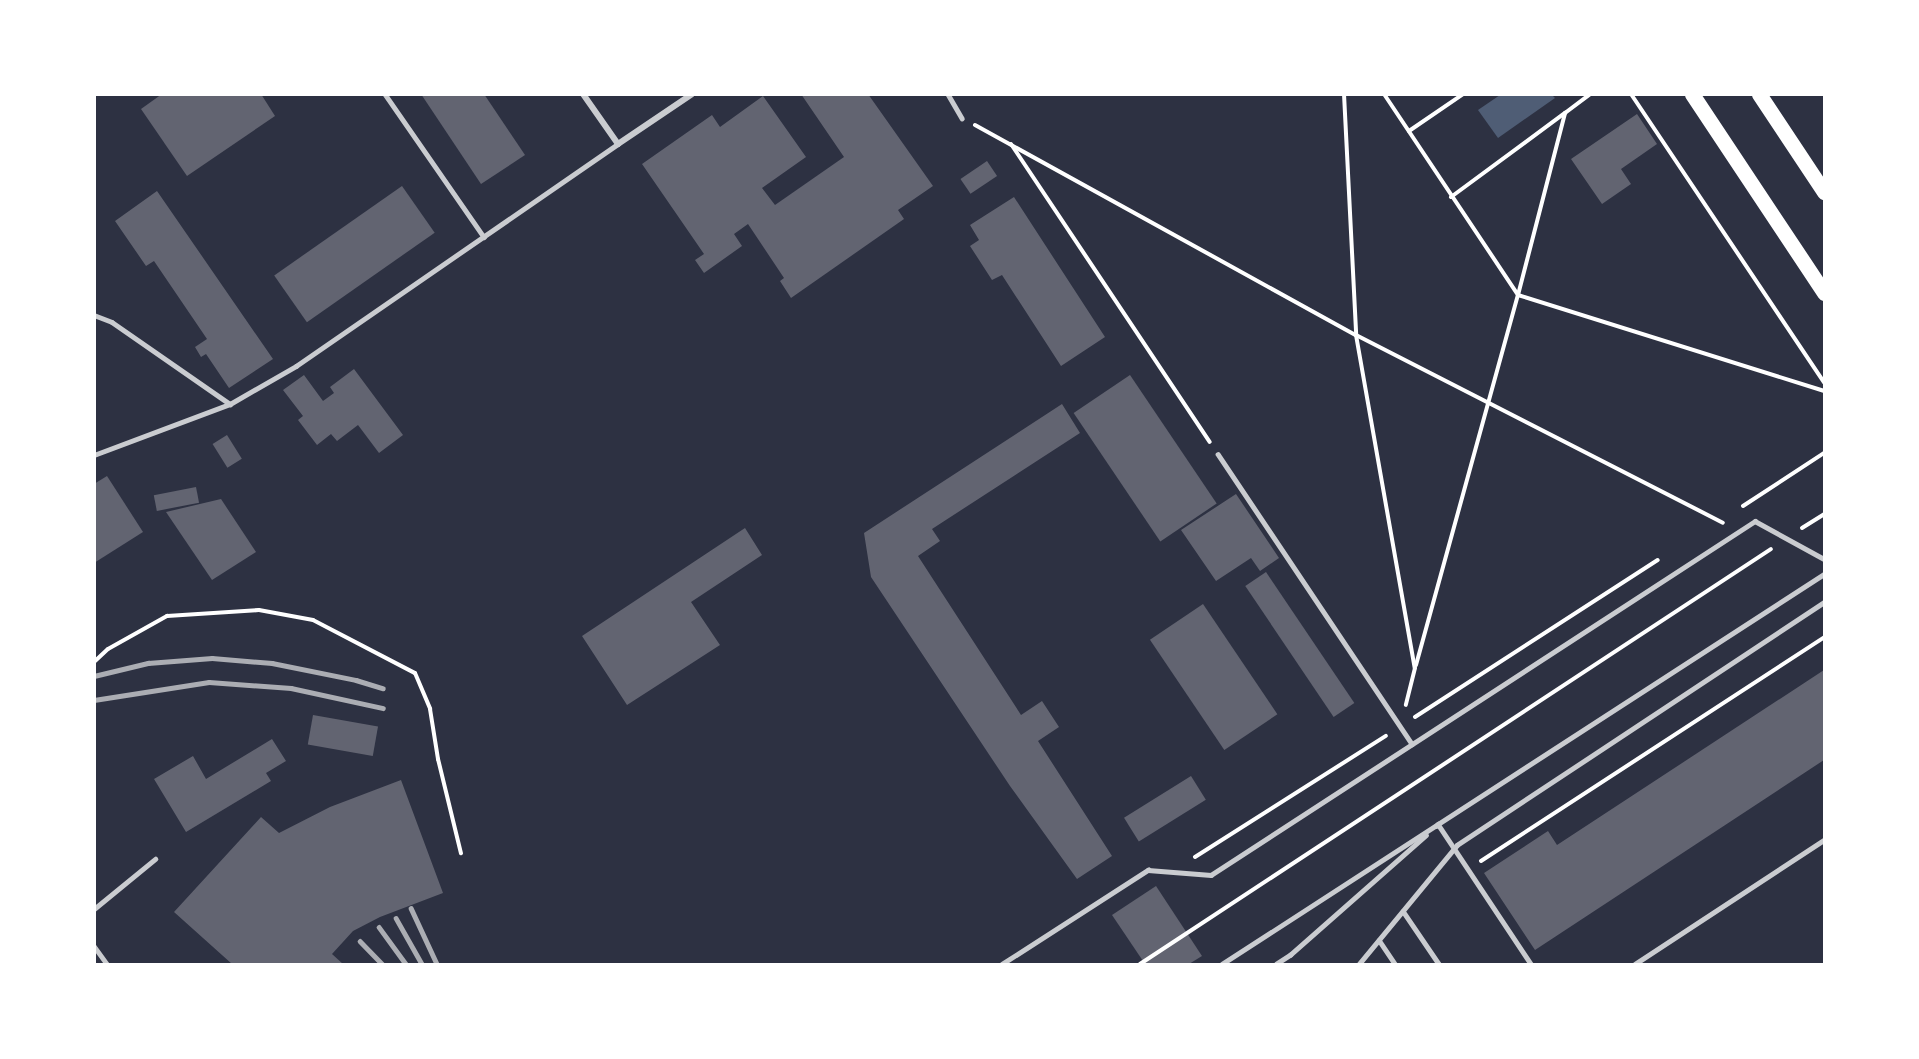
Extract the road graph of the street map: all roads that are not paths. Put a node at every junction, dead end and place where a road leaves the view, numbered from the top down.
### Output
1 (385, 94) edge
2 (583, 94) edge
3 (692, 94) edge
4 (948, 94) edge
5 (1692, 94) edge
6 (1759, 94) edge
7 (962, 118) road end
8 (618, 144) junction
9 (1824, 192) edge
10 (484, 237) junction
11 (1824, 293) edge
12 (94, 315) edge
13 (230, 404) junction
14 (1218, 454) road end
15 (94, 455) edge
16 (1824, 559) edge
17 (1824, 574) edge
18 (1824, 602) edge
19 (1412, 744) junction
20 (1438, 824) junction
21 (1824, 840) edge
22 (1454, 848) junction
23 (155, 859) dead end
24 (94, 909) edge
25 (1403, 911) junction
26 (1379, 940) junction
27 (94, 946) edge
28 (107, 964) edge
29 (1002, 964) edge
30 (1222, 964) edge
31 (1275, 964) edge
32 (1359, 964) edge
33 (1395, 964) edge
34 (1439, 964) edge
35 (1531, 964) edge
36 (1635, 964) edge

1 - 10 lane
2 - 8 street
3 - 8 street
4 - 7 lane
5 - 11 main road
6 - 9 main road
8 - 10 lane
10 - 13 lane
12 - 13 lane
13 - 15 lane
14 - 19 lane
16 - 19 lane
17 - 20 lane
18 - 22 lane
19 - 29 lane
20 - 22 lane
20 - 30 lane
20 - 31 lane
21 - 36 lane
22 - 25 lane
22 - 35 lane
23 - 24 lane
25 - 26 lane
25 - 34 lane
26 - 32 lane
26 - 33 lane
27 - 28 lane

